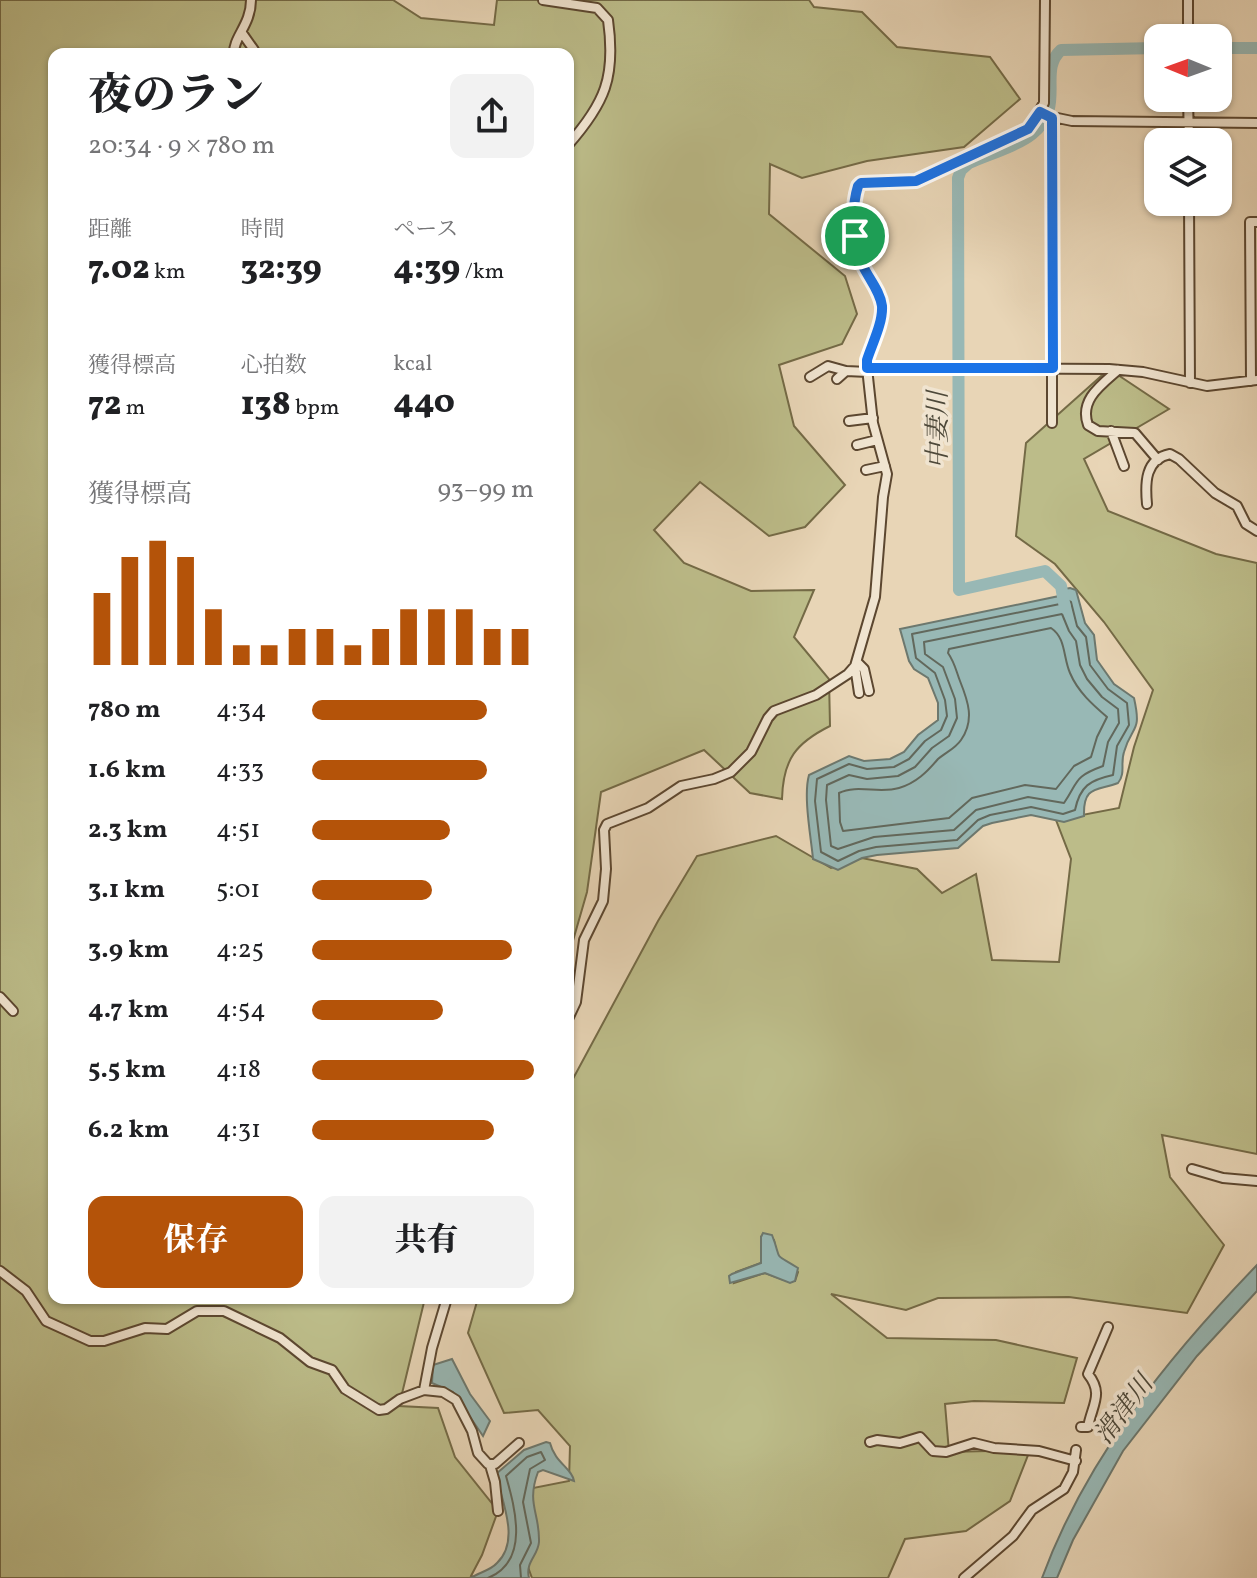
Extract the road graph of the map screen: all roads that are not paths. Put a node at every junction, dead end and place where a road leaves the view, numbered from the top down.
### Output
1 (251, 0) edge
2 (543, 0) edge
3 (1045, 0) edge
4 (1188, 0) edge
5 (1188, 24) edge
6 (242, 33) junction
7 (234, 48) edge
8 (253, 48) edge
9 (1189, 112) edge
10 (1045, 115) junction
11 (1189, 120) junction
12 (1257, 123) edge
13 (1189, 128) edge
14 (574, 138) edge
15 (1189, 216) edge
16 (1257, 222) edge
17 (1053, 368) junction
18 (868, 370) junction
19 (1118, 370) junction
20 (846, 371) junction
21 (810, 377) dead end
22 (837, 379) dead end
23 (1254, 381) edge
24 (1190, 383) junction
25 (873, 418) junction
26 (849, 421) dead end
27 (1052, 423) dead end
28 (1111, 431) junction
29 (877, 440) junction
30 (857, 445) dead end
31 (1158, 460) junction
32 (885, 466) junction
33 (1124, 466) dead end
34 (866, 470) dead end
35 (1147, 504) dead end
36 (1257, 531) edge
37 (856, 664) junction
38 (869, 691) dead end
39 (859, 693) dead end
40 (0, 997) edge
41 (574, 1006) edge
42 (13, 1011) dead end
43 (1192, 1169) dead end
44 (1257, 1181) edge
45 (0, 1271) edge
46 (445, 1304) edge
47 (1108, 1327) dead end
48 (424, 1390) junction
49 (1081, 1427) dead end
50 (870, 1442) dead end
51 (519, 1443) dead end
52 (1076, 1450) dead end
53 (1076, 1461) junction
54 (490, 1465) junction
55 (498, 1511) dead end
56 (964, 1578) edge

1 - 6 street
2 - 14 street
3 - 10 street
4 - 5 street
6 - 7 street
6 - 8 street
9 - 11 street
10 - 11 street
10 - 17 street
10 - 18 street
11 - 12 street
11 - 13 street
15 - 24 street
16 - 23 street
17 - 18 street
17 - 19 street
17 - 27 street
18 - 20 street
18 - 25 street
19 - 24 street
19 - 28 street
20 - 21 street
20 - 22 street
23 - 24 street
25 - 26 street
25 - 29 street
28 - 31 street
28 - 33 street
29 - 30 street
29 - 32 street
31 - 35 street
31 - 36 street
32 - 34 street
32 - 37 street
37 - 38 street
37 - 39 street
37 - 41 street
40 - 42 street
43 - 44 street
45 - 48 street
46 - 48 street
47 - 49 street
48 - 54 street
50 - 53 street
51 - 54 street
52 - 53 street
53 - 56 street
54 - 55 street

